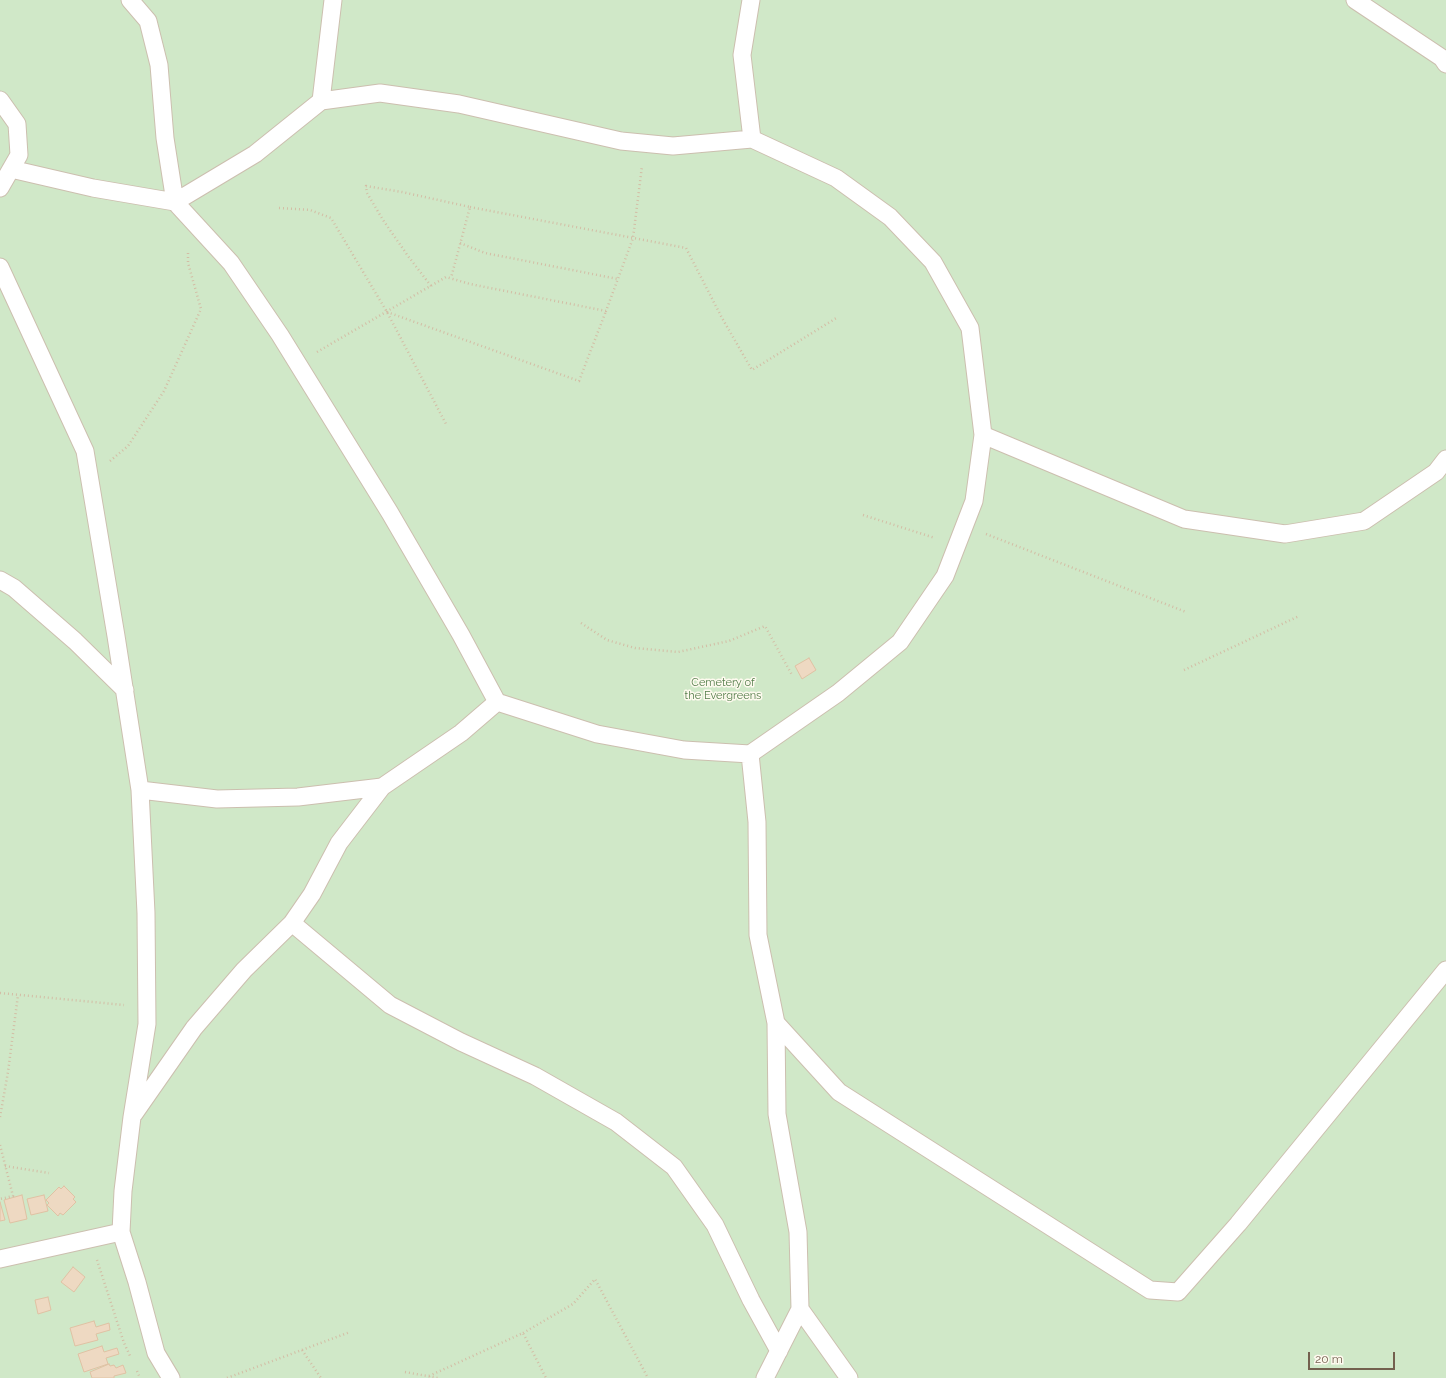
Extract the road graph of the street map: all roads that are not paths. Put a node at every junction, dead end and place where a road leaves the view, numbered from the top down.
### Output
1 (130, 0) edge
2 (333, 0) edge
3 (751, 0) edge
4 (1355, 0) edge
5 (1446, 64) edge
6 (0, 100) edge
7 (321, 101) junction
8 (752, 139) junction
9 (12, 169) junction
10 (0, 188) edge
11 (175, 202) junction
12 (1, 272) edge
13 (983, 435) junction
14 (1446, 459) edge
15 (0, 580) edge
16 (125, 690) junction
17 (497, 702) junction
18 (750, 754) junction
19 (382, 787) junction
20 (140, 790) junction
21 (292, 923) junction
22 (1446, 970) edge
23 (776, 1024) junction
24 (132, 1117) junction
25 (121, 1232) junction
26 (0, 1258) edge
27 (800, 1309) junction
28 (779, 1351) junction
29 (170, 1378) edge
30 (765, 1378) edge
31 (849, 1378) edge

1 - 11 lane
2 - 7 lane
3 - 8 lane
4 - 5 lane
6 - 9 lane
7 - 8 lane
7 - 11 lane
8 - 13 lane
9 - 10 lane
9 - 11 lane
11 - 17 lane
12 - 16 lane
13 - 14 lane
13 - 18 lane
15 - 16 lane
16 - 20 lane
17 - 18 lane
17 - 19 lane
18 - 23 lane
19 - 20 lane
19 - 21 lane
20 - 24 lane
21 - 24 lane
21 - 28 lane
22 - 23 lane
23 - 27 lane
24 - 25 lane
25 - 26 lane
25 - 29 lane
27 - 28 lane
27 - 31 lane
28 - 30 lane

